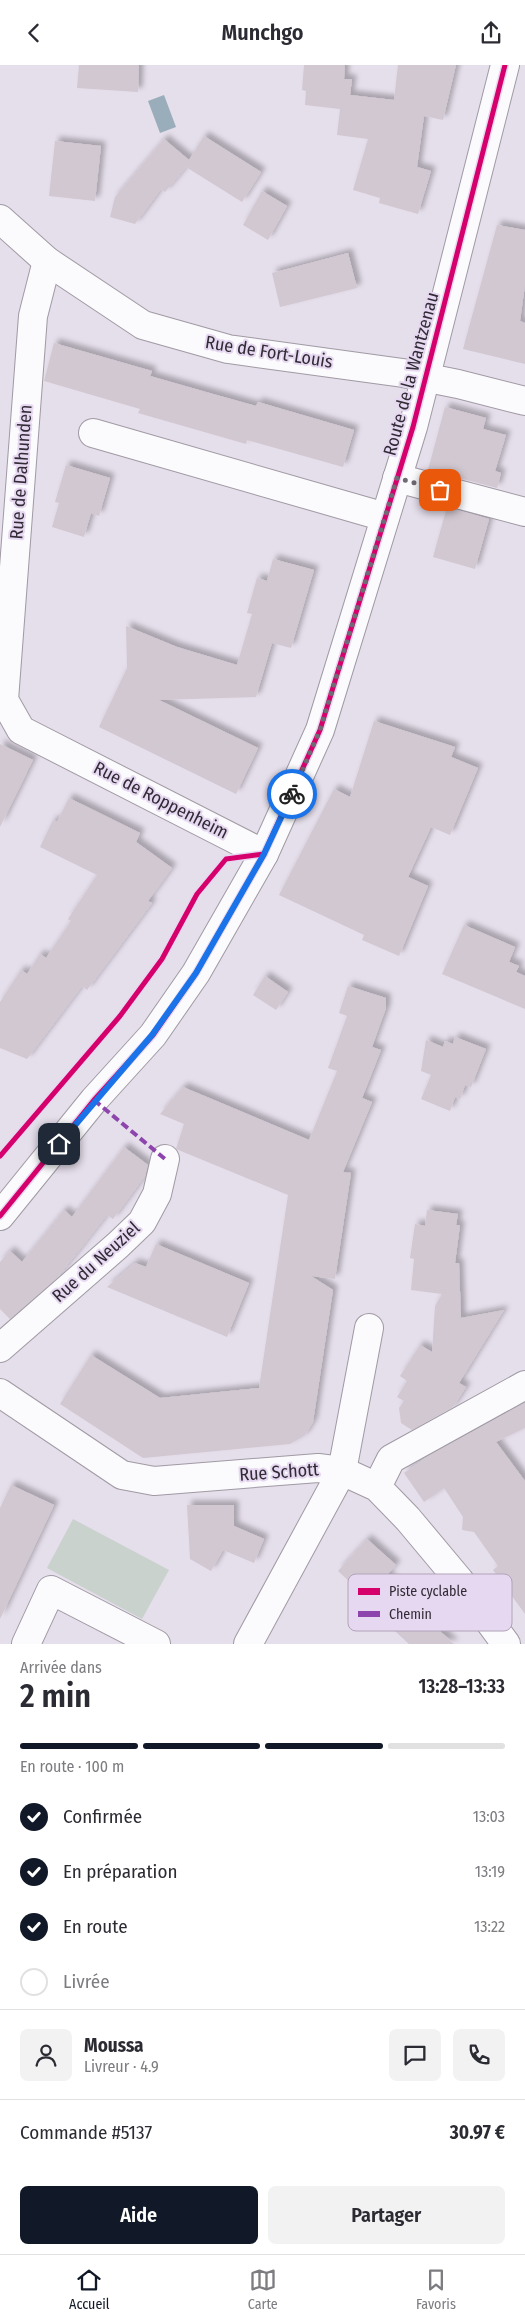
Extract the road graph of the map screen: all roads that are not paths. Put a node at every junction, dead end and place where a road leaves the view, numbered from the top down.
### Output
1 (504, 65) edge
2 (0, 219) edge
3 (48, 261) junction
4 (425, 377) junction
5 (525, 401) edge
6 (93, 433) dead end
7 (397, 478) junction
8 (525, 512) edge
9 (385, 517) junction
10 (57, 748) joint
11 (264, 854) junction
12 (164, 1159) dead end
13 (0, 1216) edge
14 (369, 1328) dead end
15 (0, 1347) edge
16 (525, 1385) edge
17 (0, 1393) edge
18 (342, 1471) junction
19 (376, 1487) junction
20 (454, 1574) edge
21 (496, 1631) edge
22 (26, 1644) edge
23 (156, 1644) edge
24 (248, 1644) edge
25 (506, 1644) edge

1 - 4 street, Route de la Wantzenau
2 - 3 street, Rue de Fort-Louis
3 - 4 street, Rue de Fort-Louis
3 - 10 street, Rue de Dalhunden
4 - 5 street, Rue de Fort-Louis
4 - 7 street, Route de la Wantzenau
6 - 9 street
7 - 8 street
7 - 9 street, Route de la Wantzenau
9 - 11 street, Route de la Wantzenau
10 - 11 street, Rue de Roppenheim
11 - 13 street, Route de la Wantzenau
12 - 15 street, Rue du Neuziel
14 - 18 street
16 - 19 street
17 - 18 street, Rue Schott
18 - 19 street, Rue Schott
18 - 24 street
19 - 20 street, Rue Schott
21 - 25 street, Rue Schott
22 - 23 street

